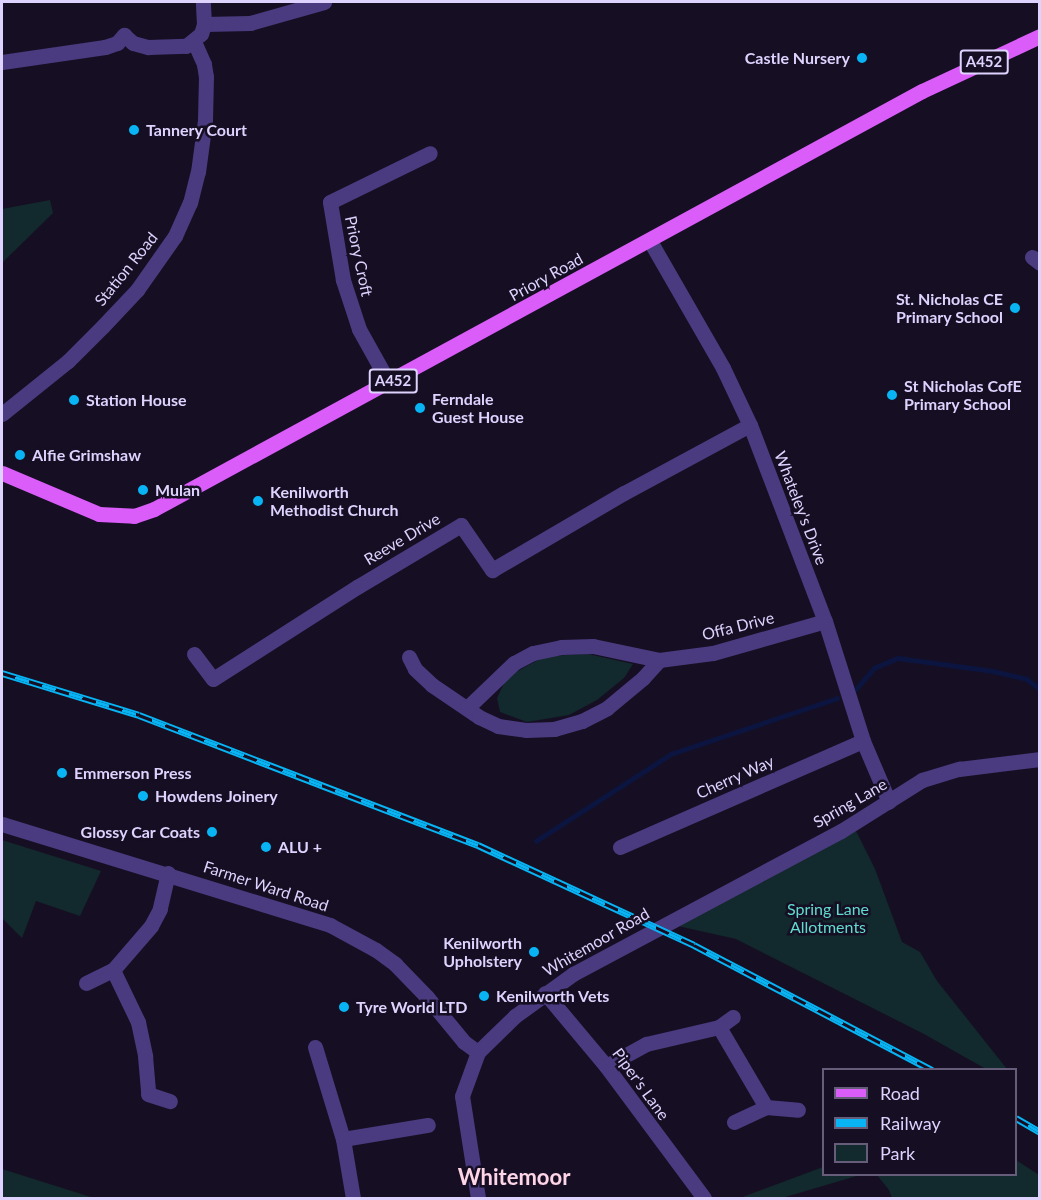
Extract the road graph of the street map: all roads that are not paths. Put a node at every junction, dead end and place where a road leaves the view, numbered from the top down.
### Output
1 (203, 2) edge
2 (324, 2) edge
3 (204, 24) junction
4 (1040, 36) edge
5 (194, 42) junction
6 (2, 62) edge
7 (430, 153) dead end
8 (650, 241) junction
9 (389, 383) junction
10 (2, 414) edge
11 (750, 425) junction
12 (2, 473) edge
13 (825, 621) junction
14 (194, 654) dead end
15 (409, 657) dead end
16 (659, 660) junction
17 (467, 708) junction
18 (863, 741) junction
19 (1040, 759) edge
20 (889, 802) junction
21 (2, 824) edge
22 (620, 847) dead end
23 (168, 873) junction
24 (687, 911) joint
25 (113, 970) junction
26 (86, 983) dead end
27 (545, 993) junction
28 (734, 1017) dead end
29 (719, 1027) junction
30 (315, 1047) dead end
31 (478, 1052) junction
32 (606, 1066) junction
33 (170, 1101) dead end
34 (766, 1107) junction
35 (798, 1110) dead end
36 (734, 1122) dead end
37 (428, 1125) dead end
38 (343, 1138) junction
39 (698, 1197) edge
40 (353, 1198) edge
41 (478, 1198) edge

1 - 3 street
2 - 3 street
3 - 5 street
4 - 8 main road, Priory Road / A452
5 - 6 street
5 - 10 street, Station Road
7 - 9 street, Priory Croft
8 - 9 main road, Priory Road / A452
8 - 11 street, Whateley's Drive
9 - 12 main road, Priory Road / A452
11 - 13 street, Whateley's Drive
11 - 14 street, Reeve Drive
13 - 16 street, Offa Drive
13 - 18 street, Whateley's Drive
15 - 17 street
16 - 17 street, Offa Drive
16 - 17 street
18 - 20 street, Whateley's Drive
18 - 22 street, Cherry Way
19 - 20 street, Spring Lane
20 - 24 street, Spring Lane
21 - 23 street, Farmer Ward Road
23 - 25 street
23 - 31 street, Farmer Ward Road
24 - 27 street, Whitemoor Road
25 - 26 street
25 - 33 street
27 - 31 street, Whitemoor Road
27 - 32 street, Piper's Lane
28 - 29 street
29 - 32 street
29 - 34 street
30 - 38 street
31 - 41 street, Whitemoor Road
32 - 39 street, Piper's Lane
34 - 35 street
34 - 36 street
37 - 38 street
38 - 40 street

